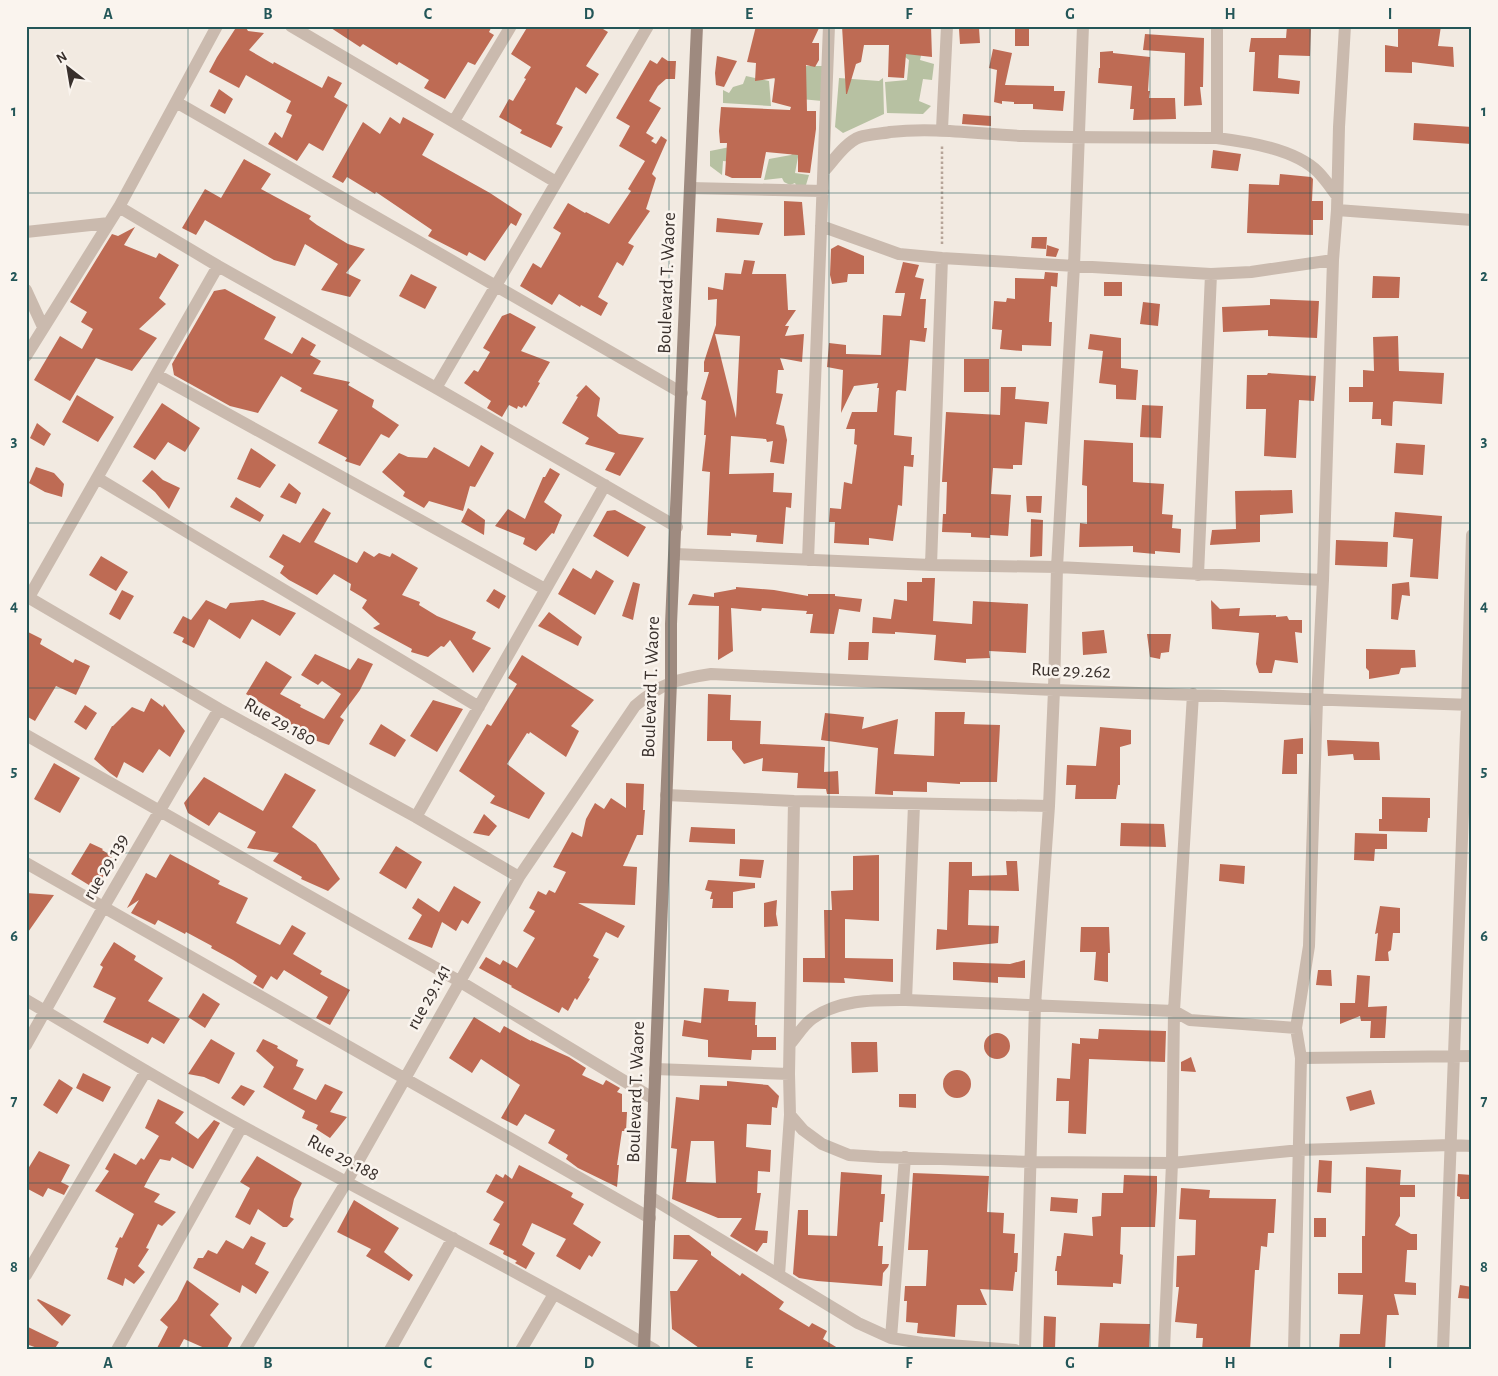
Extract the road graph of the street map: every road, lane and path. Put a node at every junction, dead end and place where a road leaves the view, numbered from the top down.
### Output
1 (217, 26) edge
2 (290, 26) edge
3 (511, 26) edge
4 (648, 26) edge
5 (698, 26) edge
6 (829, 26) edge
7 (947, 26) edge
8 (1083, 26) edge
9 (1218, 26) edge
10 (1345, 26) edge
11 (176, 102) junction
12 (454, 121) junction
13 (942, 129) junction
14 (1079, 138) junction
15 (1217, 138) junction
16 (824, 171) junction
17 (556, 182) junction
18 (690, 188) junction
19 (823, 191) junction
20 (1337, 196) junction
21 (119, 207) junction
22 (1337, 210) junction
23 (1472, 220) edge
24 (109, 223) junction
25 (821, 226) junction
26 (26, 232) edge
27 (942, 258) junction
28 (1333, 260) junction
29 (218, 266) junction
30 (1074, 266) junction
31 (1210, 274) junction
32 (495, 286) junction
33 (26, 290) edge
34 (43, 327) junction
35 (26, 356) edge
36 (157, 375) junction
37 (436, 388) junction
38 (682, 393) junction
39 (97, 478) junction
40 (605, 485) junction
41 (677, 526) junction
42 (1472, 536) edge
43 (675, 554) junction
44 (808, 560) junction
45 (931, 565) junction
46 (1057, 567) junction
47 (1198, 575) junction
48 (1323, 580) junction
49 (1471, 585) edge
50 (545, 589) junction
51 (28, 596) edge
52 (670, 682) junction
53 (1054, 690) junction
54 (1193, 694) junction
55 (1317, 700) junction
56 (1470, 705) edge
57 (479, 707) junction
58 (219, 709) junction
59 (26, 735) edge
60 (666, 795) junction
61 (794, 801) junction
62 (914, 804) junction
63 (1049, 806) junction
64 (161, 810) junction
65 (416, 817) junction
66 (26, 863) edge
67 (518, 877) junction
68 (103, 908) junction
69 (460, 981) junction
70 (26, 1000) edge
71 (906, 1000) junction
72 (1035, 1006) junction
73 (46, 1011) junction
74 (1174, 1011) junction
75 (1296, 1028) junction
76 (790, 1044) junction
77 (26, 1045) edge
78 (1454, 1056) junction
79 (1472, 1056) edge
80 (1301, 1058) junction
81 (655, 1069) junction
82 (146, 1071) junction
83 (789, 1074) junction
84 (405, 1079) junction
85 (654, 1099) junction
86 (790, 1115) junction
87 (242, 1126) junction
88 (1450, 1145) junction
89 (1472, 1146) edge
90 (1300, 1150) junction
91 (906, 1157) junction
92 (1031, 1162) junction
93 (1172, 1163) junction
94 (347, 1181) junction
95 (650, 1197) junction
96 (650, 1218) junction
97 (453, 1238) junction
98 (26, 1275) edge
99 (779, 1275) junction
100 (554, 1294) junction
101 (891, 1338) junction
102 (648, 1348) edge
103 (117, 1350) edge
104 (245, 1350) edge
105 (390, 1350) edge
106 (522, 1350) edge
107 (1015, 1350) edge
108 (1025, 1350) edge
109 (1164, 1350) edge
110 (1294, 1350) edge
111 (1443, 1350) edge

1 - 11 street
2 - 12 street
3 - 12 street
4 - 17 street
5 - 18 street, Boulevard T. Waore
6 - 16 street
7 - 13 street
8 - 14 street
9 - 15 street
10 - 20 street
11 - 21 street
11 - 32 street
12 - 17 street
13 - 14 street
13 - 16 street
13 - 27 path
14 - 15 street
14 - 30 street
15 - 20 street
16 - 19 street
17 - 32 street
18 - 19 street
18 - 38 street, Boulevard T. Waore
19 - 25 street
20 - 22 street
21 - 24 street
21 - 29 street
22 - 23 street
22 - 28 street
24 - 26 street
24 - 34 street
25 - 27 street
25 - 44 street
27 - 30 street
27 - 45 street
28 - 31 street
28 - 48 street
29 - 36 street
29 - 37 street
30 - 31 street
30 - 46 street
31 - 47 street
32 - 37 street
32 - 38 street
33 - 34 street
34 - 35 street
36 - 39 street
36 - 50 street
37 - 40 street
38 - 41 street, Boulevard T. Waore
39 - 51 street
39 - 57 street
40 - 41 street
40 - 50 street
41 - 43 street, Boulevard T. Waore
42 - 49 street
43 - 44 street
43 - 52 street, Boulevard T. Waore
44 - 45 street
45 - 46 street
46 - 47 street
46 - 53 street
47 - 48 street
48 - 55 street
49 - 56 street
50 - 57 street
51 - 58 street, Rue 29.180
52 - 53 street, Rue 29.262
52 - 60 street, Boulevard T. Waore
52 - 67 street, rue 29.141
53 - 54 street, Rue 29.262
53 - 63 street
54 - 55 street, Rue 29.262
54 - 74 street
55 - 56 street, Rue 29.262
55 - 75 street
56 - 78 street
57 - 65 street
58 - 64 street, rue 29.139
58 - 65 street, Rue 29.180
59 - 64 street
60 - 61 street
60 - 81 street, Boulevard T. Waore
61 - 62 street
61 - 76 street
62 - 63 street
62 - 71 street
63 - 72 street
64 - 68 street, rue 29.139
64 - 69 street
65 - 67 street, Rue 29.180
66 - 68 street
67 - 69 street, rue 29.141
68 - 73 street, rue 29.139
68 - 84 street
69 - 84 street, rue 29.141
69 - 85 street
70 - 73 street, Rue 29.188
71 - 72 street
71 - 76 street
72 - 74 street
72 - 92 street
73 - 77 street, rue 29.139
73 - 82 street, Rue 29.188
74 - 75 street
74 - 93 street
75 - 80 street
76 - 83 street
78 - 79 street
78 - 80 street
78 - 88 street
80 - 90 street
81 - 83 street
81 - 85 street, Boulevard T. Waore
82 - 87 street, Rue 29.188
82 - 98 street
83 - 86 street
84 - 94 street, rue 29.141
84 - 96 street
85 - 95 street, Boulevard T. Waore
86 - 91 street
86 - 99 street
87 - 94 street, Rue 29.188
87 - 103 street
88 - 89 street
88 - 90 street
88 - 111 street
90 - 93 street
90 - 110 street
91 - 92 street
91 - 101 street
92 - 93 street
92 - 108 street
93 - 109 street
94 - 97 street, Rue 29.188
94 - 104 street, rue 29.141
95 - 96 street, Boulevard T. Waore
95 - 99 street
96 - 102 street, Boulevard T. Waore
97 - 100 street, Rue 29.188
97 - 105 street
99 - 101 street
100 - 102 street, Rue 29.188
100 - 106 street
101 - 107 street

